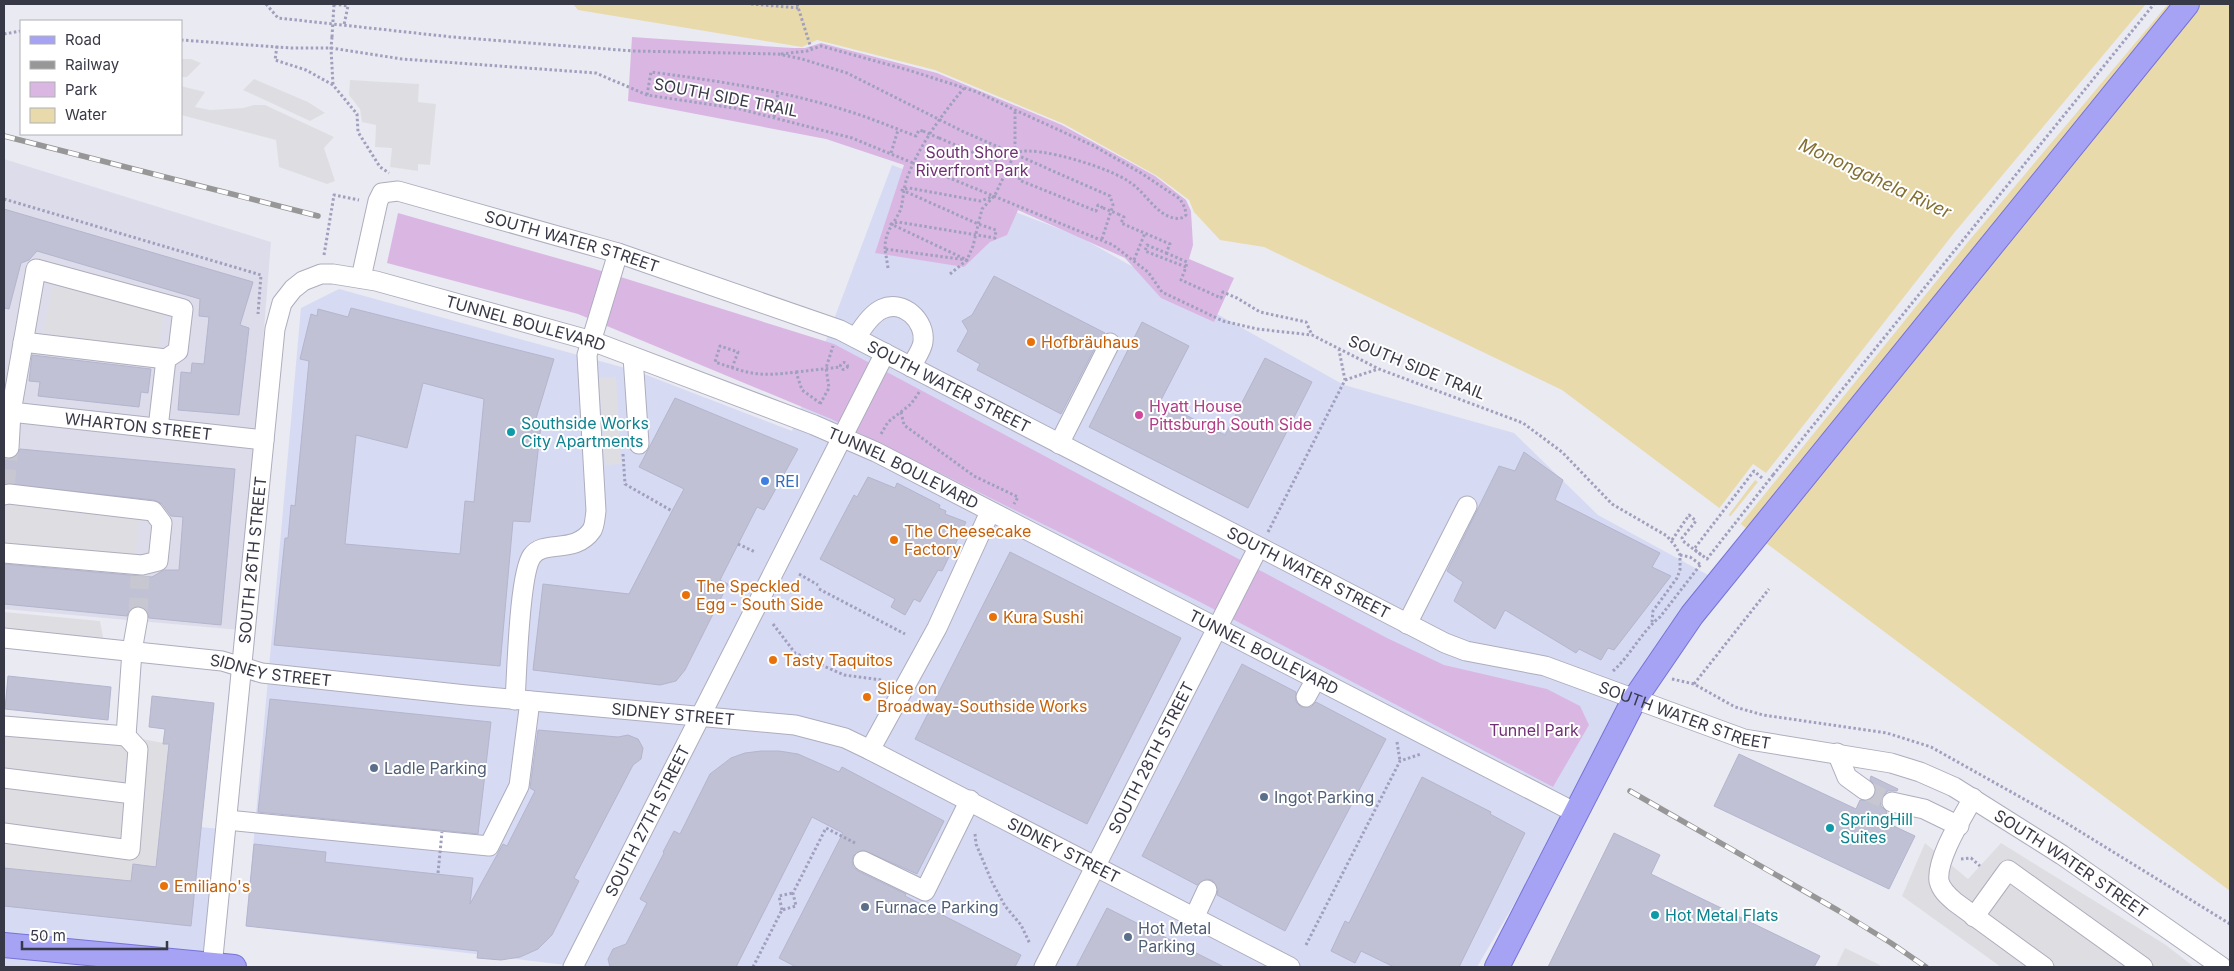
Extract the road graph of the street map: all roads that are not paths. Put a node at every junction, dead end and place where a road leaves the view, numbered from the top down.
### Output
1 (2187, 4) edge
2 (618, 252) junction
3 (361, 278) junction
4 (856, 338) junction
5 (592, 341) junction
6 (23, 342) junction
7 (1110, 344) dead end
8 (884, 353) junction
9 (633, 357) junction
10 (166, 359) junction
11 (911, 367) junction
12 (11, 412) junction
13 (158, 428) junction
14 (841, 437) junction
15 (264, 440) junction
16 (639, 444) dead end
17 (1059, 444) junction
18 (9, 448) dead end
19 (4, 492) edge
20 (1467, 506) dead end
21 (990, 512) junction
22 (1263, 540) junction
23 (4, 553) edge
24 (138, 617) tunnel mouth
25 (1407, 624) junction
26 (1217, 628) junction
27 (4, 638) edge
28 (132, 651) junction
29 (242, 666) junction
30 (1316, 679) junction
31 (1306, 697) dead end
32 (522, 700) junction
33 (1634, 700) junction
34 (699, 717) junction
35 (4, 726) edge
36 (126, 736) junction
37 (870, 750) junction
38 (1837, 753) junction
39 (4, 778) edge
40 (1865, 790) tunnel mouth
41 (133, 794) junction
42 (1973, 798) junction
43 (970, 800) junction
44 (1892, 802) tunnel mouth
45 (1576, 813) junction
46 (227, 820) junction
47 (1959, 826) junction
48 (4, 833) edge
49 (861, 853) road end
50 (1096, 866) junction
51 (1207, 890) dead end
52 (1974, 917) junction
53 (1194, 918) junction
54 (4, 945) edge
55 (219, 967) edge
56 (573, 967) edge
57 (1044, 967) edge
58 (1290, 967) edge
59 (1497, 967) edge
60 (2044, 967) edge
61 (2143, 967) edge
62 (2222, 967) edge

1 - 33 main road
2 - 3 street, SOUTH WATER STREET
2 - 4 street, SOUTH WATER STREET
2 - 5 street
3 - 5 street, TUNNEL BOULEVARD
3 - 15 street, SOUTH 26TH STREET
4 - 8 street, SOUTH WATER STREET
4 - 11 street
5 - 9 street, TUNNEL BOULEVARD
5 - 32 street
6 - 10 street
6 - 10 street
6 - 12 street
7 - 17 street
8 - 11 street, SOUTH WATER STREET
8 - 14 street, SOUTH 27TH STREET
9 - 14 street, TUNNEL BOULEVARD
9 - 16 street
10 - 13 street
11 - 17 street, SOUTH WATER STREET
12 - 13 street, WHARTON STREET
12 - 18 street
13 - 15 street, WHARTON STREET
14 - 21 street, TUNNEL BOULEVARD
14 - 34 street, SOUTH 27TH STREET
15 - 29 street, SOUTH 26TH STREET
17 - 22 street, SOUTH WATER STREET
19 - 23 street
20 - 25 street
21 - 26 street, TUNNEL BOULEVARD
21 - 37 street
22 - 25 street, SOUTH WATER STREET
22 - 26 street, SOUTH 28TH STREET
24 - 28 street
25 - 33 street, SOUTH WATER STREET
26 - 30 street, TUNNEL BOULEVARD
26 - 50 street, SOUTH 28TH STREET
27 - 28 street, SIDNEY STREET
28 - 29 street, SIDNEY STREET
28 - 36 street
29 - 32 street, SIDNEY STREET
29 - 46 street, SOUTH 26TH STREET
30 - 31 street
30 - 45 street, TUNNEL BOULEVARD
32 - 34 street, SIDNEY STREET
32 - 46 street
33 - 38 street, SOUTH WATER STREET
33 - 45 main road
34 - 37 street, SIDNEY STREET
34 - 56 street, SOUTH 27TH STREET
35 - 36 street
36 - 41 street
37 - 43 street, SIDNEY STREET
38 - 40 street
38 - 42 street, SOUTH WATER STREET
39 - 41 street
41 - 48 street
42 - 47 street
42 - 62 street, SOUTH WATER STREET
43 - 49 street
43 - 50 street, SIDNEY STREET
44 - 47 street
45 - 59 main road
46 - 55 street, SOUTH 26TH STREET
47 - 52 street
50 - 53 street, SIDNEY STREET
50 - 57 street, SOUTH 28TH STREET
51 - 53 street
52 - 60 street
52 - 61 street
53 - 58 street, SIDNEY STREET
54 - 55 main road

